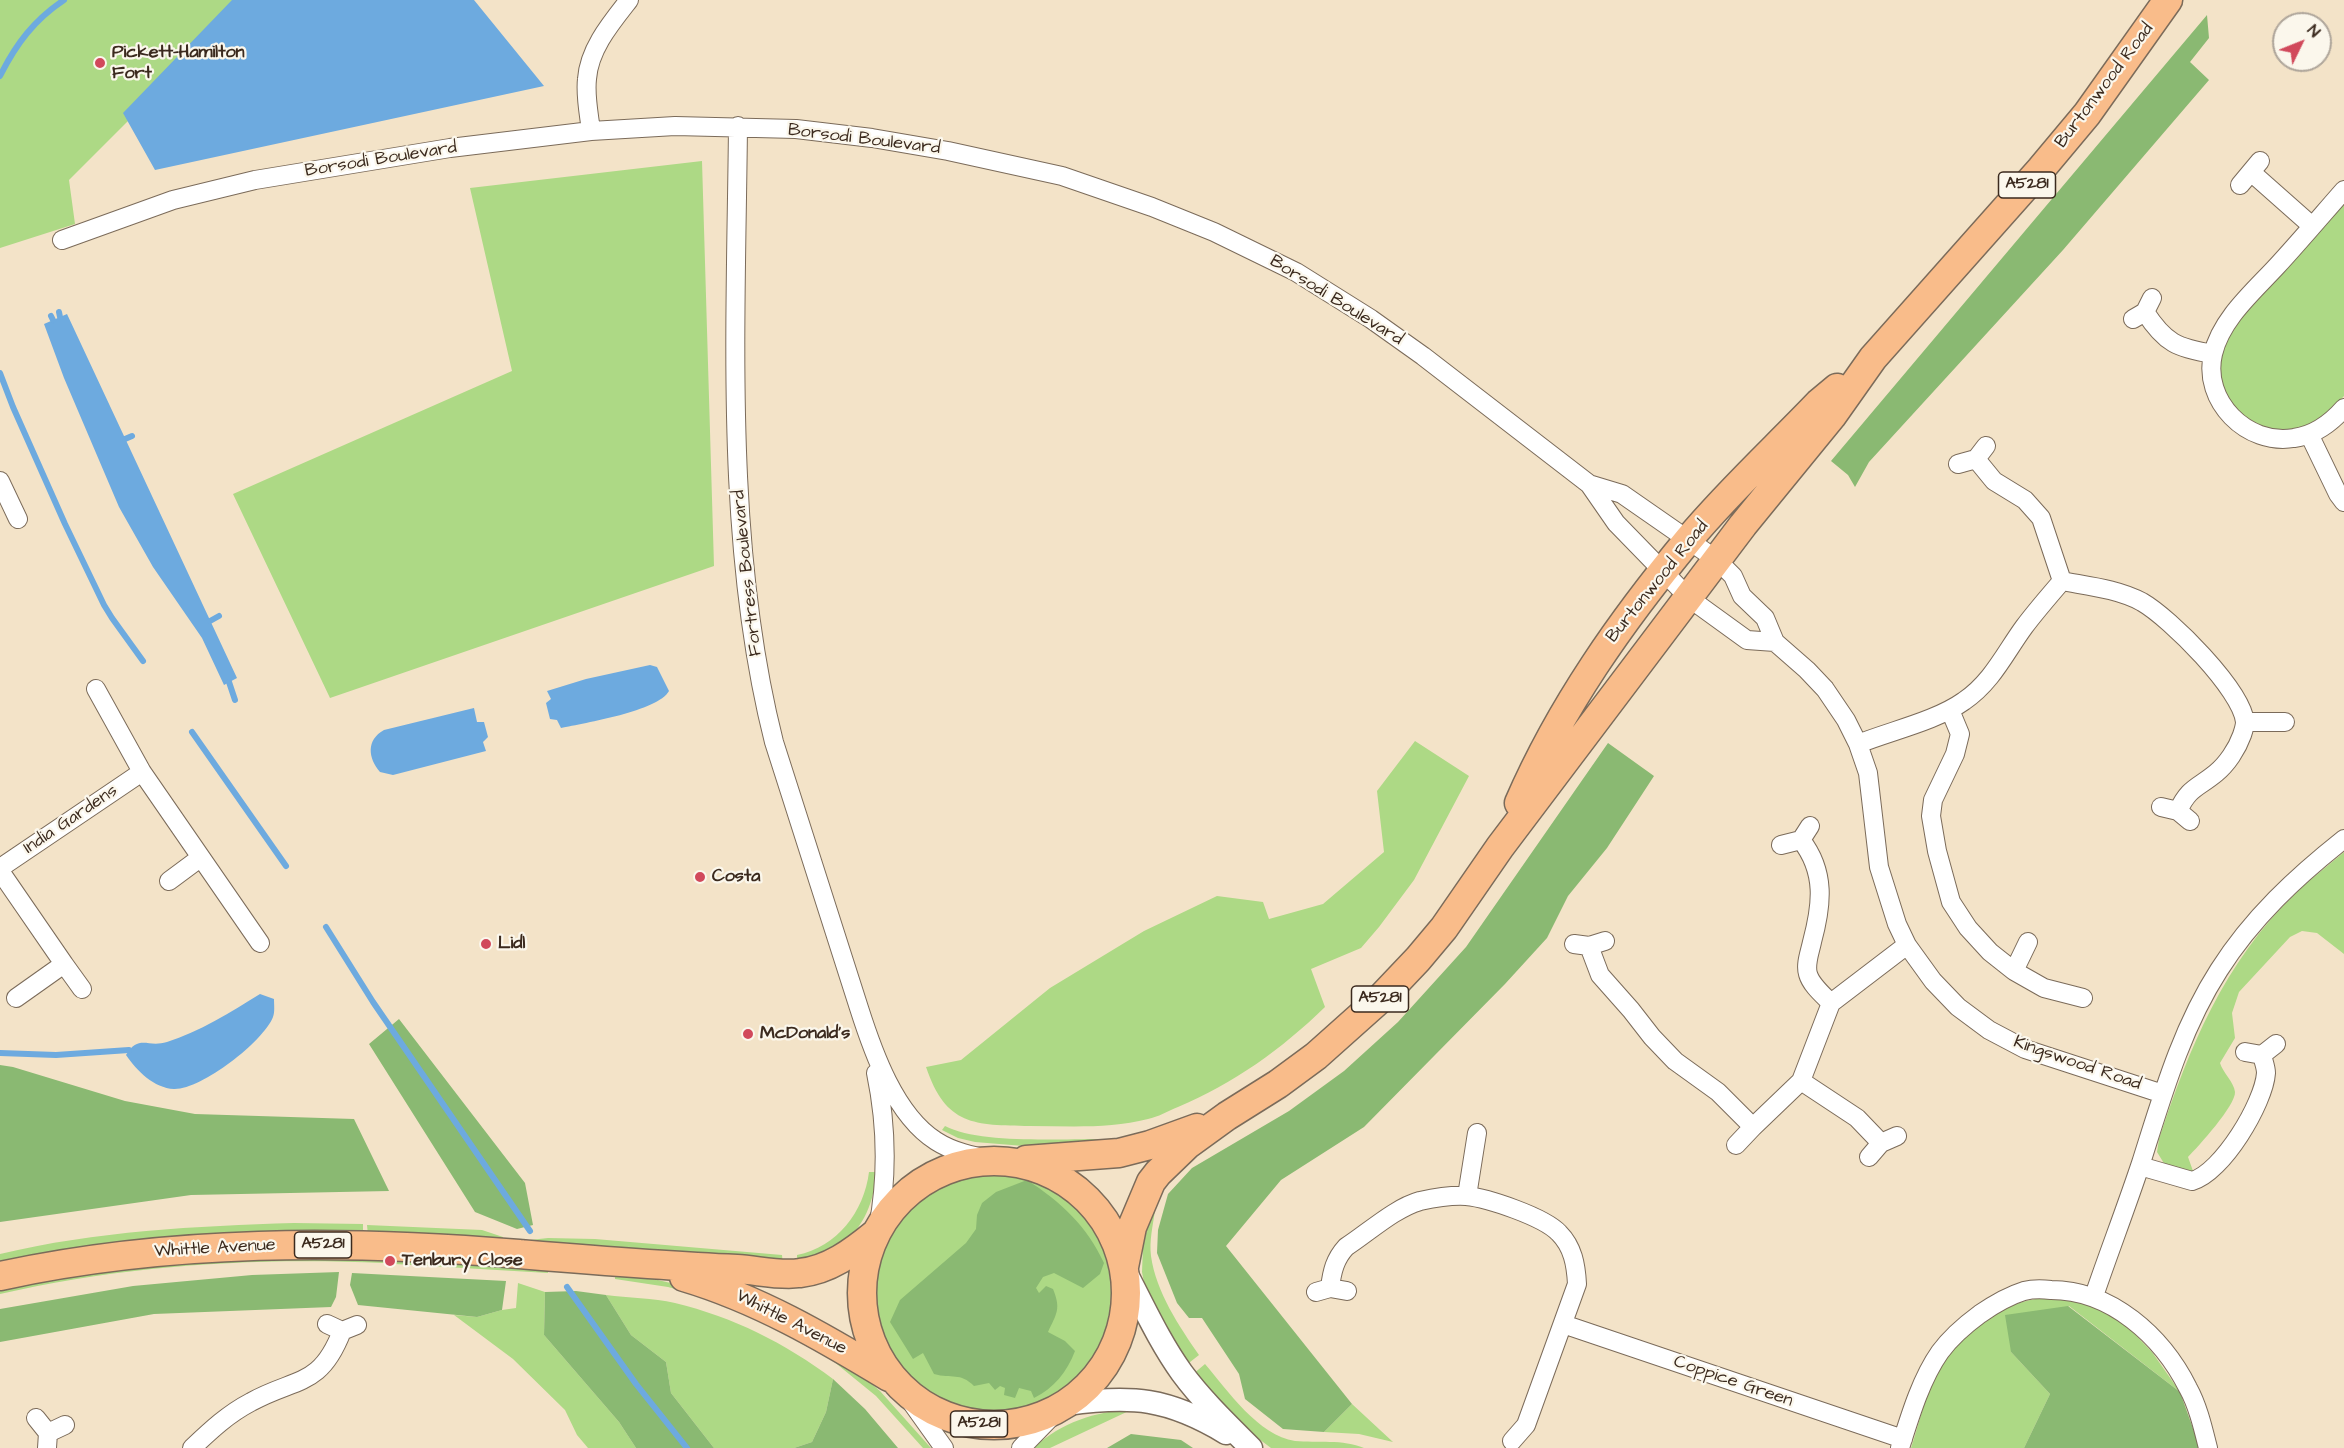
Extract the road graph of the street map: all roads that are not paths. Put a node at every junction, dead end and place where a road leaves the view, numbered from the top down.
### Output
1 (629, 0) edge
2 (2168, 0) edge
3 (738, 126) junction
4 (591, 131) junction
5 (2251, 173) dead end
6 (2344, 190) edge
7 (2312, 226) junction
8 (62, 240) dead end
9 (2143, 310) dead end
10 (2212, 354) junction
11 (1873, 358) junction
12 (2344, 408) edge
13 (2309, 434) junction
14 (1973, 456) dead end
15 (0, 482) edge
16 (1589, 484) junction
17 (2344, 502) edge
18 (18, 519) dead end
19 (1689, 539) junction
20 (1716, 560) junction
21 (1665, 571) junction
22 (2062, 581) junction
23 (1689, 598) junction
24 (1775, 642) junction
25 (96, 689) dead end
26 (1950, 710) junction
27 (2245, 722) junction
28 (2285, 722) dead end
29 (1858, 744) junction
30 (142, 772) junction
31 (2176, 813) dead end
32 (2344, 839) edge
33 (1781, 845) dead end
34 (1500, 847) junction
35 (200, 858) junction
36 (0, 869) edge
37 (169, 881) dead end
38 (2028, 942) dead end
39 (260, 943) dead end
40 (1589, 944) dead end
41 (1907, 945) junction
42 (64, 964) junction
43 (2014, 971) junction
44 (82, 989) dead end
45 (16, 998) dead end
46 (2083, 998) dead end
47 (1831, 1003) junction
48 (869, 1040) junction
49 (2261, 1050) dead end
50 (1801, 1081) junction
51 (2163, 1094) junction
52 (1227, 1116) junction
53 (1753, 1127) junction
54 (1477, 1133) dead end
55 (1736, 1145) dead end
56 (1883, 1145) dead end
57 (1002, 1160) junction
58 (2140, 1166) junction
59 (1467, 1196) junction
60 (876, 1231) junction
61 (647, 1266) junction
62 (1125, 1269) junction
63 (0, 1276) edge
64 (1331, 1290) dead end
65 (2094, 1296) junction
66 (1563, 1324) junction
67 (342, 1327) dead end
68 (897, 1383) junction
69 (1062, 1407) junction
70 (36, 1418) dead end
71 (65, 1425) dead end
72 (1509, 1440) edge
73 (48, 1441) edge
74 (1902, 1444) edge
75 (192, 1448) edge
76 (944, 1448) edge
77 (1021, 1448) edge
78 (1251, 1448) edge
79 (2208, 1448) edge

1 - 4 street
2 - 11 main road, Burtonwood Road / A5281
3 - 4 street, Borsodi Boulevard
3 - 16 street, Borsodi Boulevard
3 - 48 street, Fortress Boulevard
4 - 8 street, Borsodi Boulevard
5 - 7 street
6 - 7 street
7 - 10 street
9 - 10 street
10 - 13 street
11 - 19 main road, Burtonwood Road / A5281
11 - 20 main road, Burtonwood Road / A5281
12 - 13 street
13 - 17 street
14 - 22 street
15 - 18 street
16 - 19 street, Borsodi Boulevard
16 - 21 street, Borsodi Boulevard
19 - 20 street, Borsodi Boulevard
19 - 21 main road, Burtonwood Road / A5281
20 - 23 main road, Burtonwood Road / A5281
20 - 24 street, Kingswood Road
21 - 23 street, Borsodi Boulevard
21 - 34 main road, Burtonwood Road / A5281
22 - 26 street
22 - 27 street
23 - 24 street
23 - 34 main road, Burtonwood Road / A5281
24 - 29 street, Kingswood Road
25 - 30 street
26 - 29 street
26 - 43 street
27 - 28 street
27 - 31 street
29 - 41 street, Kingswood Road
30 - 35 street
30 - 36 street, India Gardens
32 - 51 street, Kingswood Road
33 - 47 street
34 - 52 main road, Burtonwood Road / A5281
35 - 37 street
35 - 39 street
36 - 42 street
38 - 43 street
40 - 53 street
41 - 47 street
41 - 51 street, Kingswood Road
42 - 44 street
42 - 45 street
43 - 46 street
47 - 50 street
48 - 57 street, Fortress Boulevard
48 - 60 street, Fortress Boulevard
49 - 58 street
50 - 53 street
50 - 56 street
51 - 58 street
52 - 57 main road, Burtonwood Road / A5281
52 - 62 main road, Burtonwood Road / A5281
53 - 55 street
54 - 59 street
57 - 60 main road, A5281
57 - 62 main road, A5281
58 - 65 street
59 - 64 street
59 - 66 street
60 - 61 main road, Whittle Avenue / A5281
60 - 68 main road, A5281
61 - 63 main road, Whittle Avenue / A5281
61 - 68 main road, Whittle Avenue / A5281
62 - 69 main road, A5281
62 - 78 street
65 - 74 street, Coppice Green
65 - 79 street, Coppice Green
66 - 72 street
66 - 74 street, Coppice Green
67 - 75 street
68 - 69 main road, A5281
68 - 76 street
69 - 77 street
69 - 78 street
70 - 73 street
71 - 73 street

